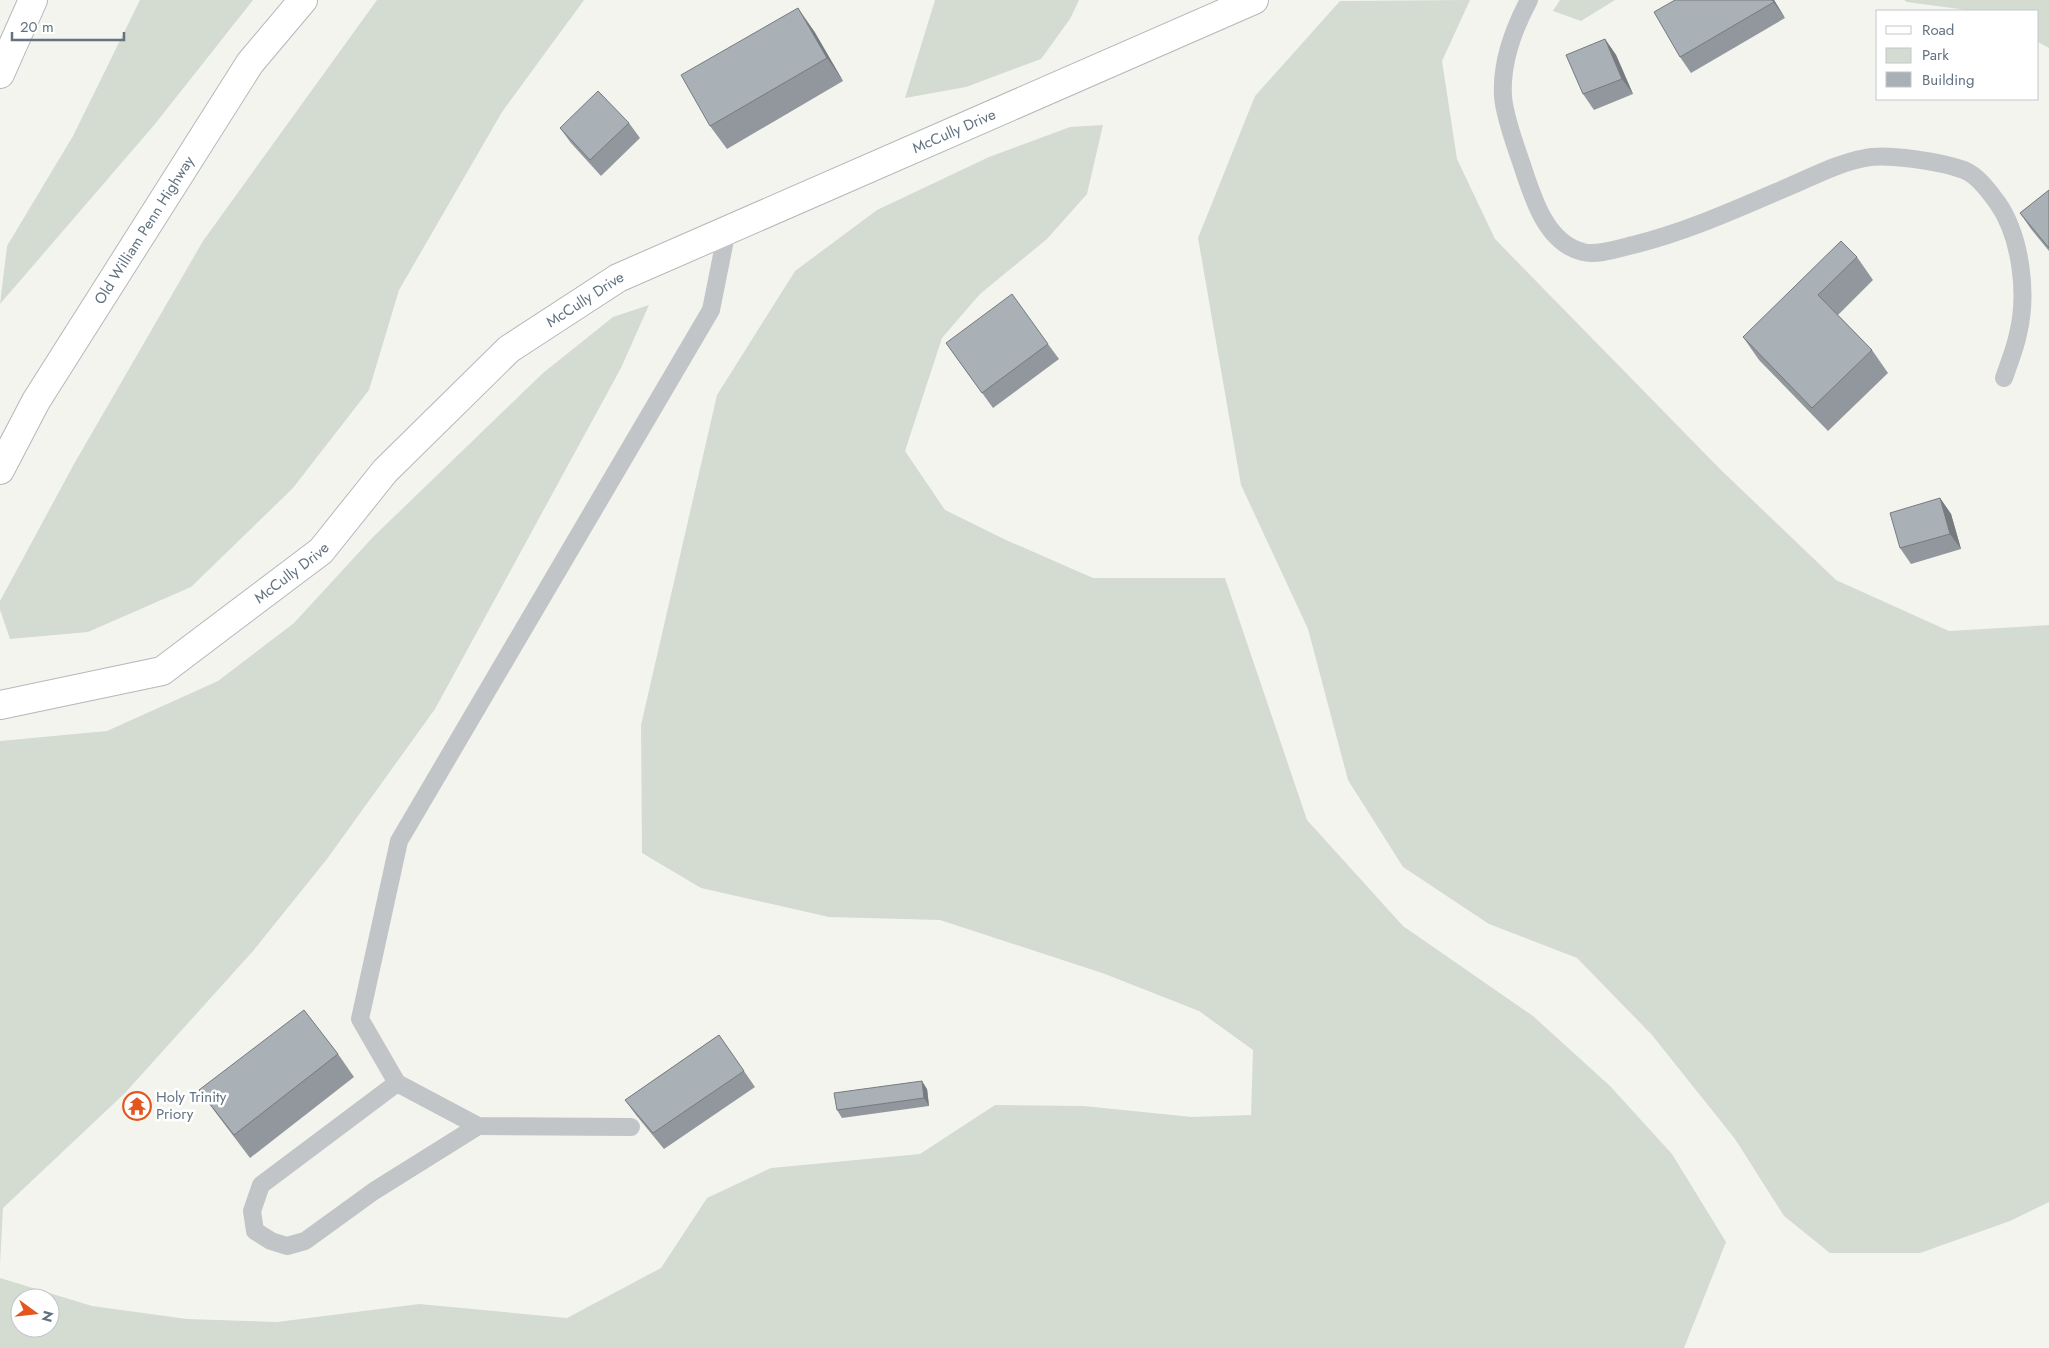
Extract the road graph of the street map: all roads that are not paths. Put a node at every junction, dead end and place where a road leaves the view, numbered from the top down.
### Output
1 (33, 0) edge
2 (303, 0) edge
3 (1254, 0) edge
4 (1529, 0) edge
5 (0, 74) edge
6 (727, 230) junction
7 (2004, 378) dead end
8 (0, 470) edge
9 (0, 705) edge
10 (398, 1084) junction
11 (478, 1126) junction
12 (631, 1127) edge

1 - 5 main road
2 - 8 main road, Old William Penn Highway
3 - 6 main road, McCully Drive
4 - 7 lane
6 - 9 main road, McCully Drive
6 - 10 lane
10 - 11 lane
10 - 11 lane
11 - 12 lane

